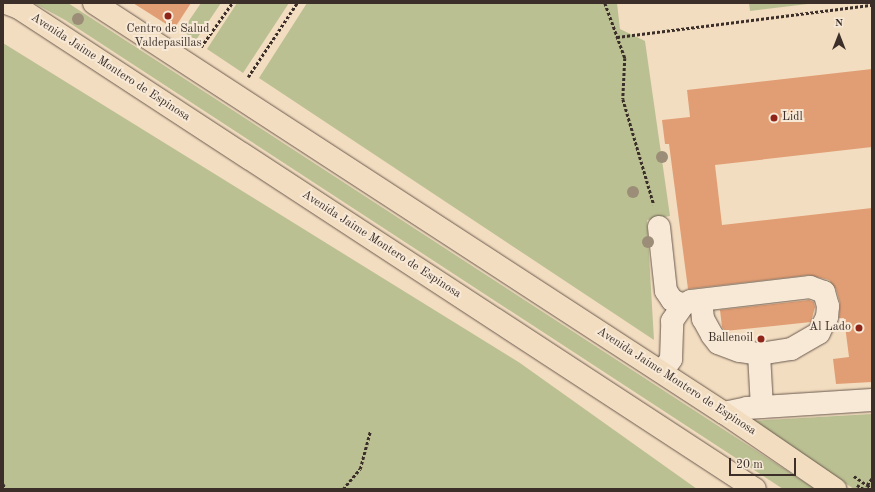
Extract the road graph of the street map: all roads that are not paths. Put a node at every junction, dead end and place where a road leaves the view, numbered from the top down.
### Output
1 (6, 3) edge
2 (94, 3) edge
3 (660, 227) road end
4 (692, 302) junction
5 (759, 354) junction
6 (662, 372) junction
7 (872, 400) edge
8 (762, 407) junction
9 (724, 413) junction
10 (842, 480) edge
11 (755, 489) edge

1 - 11 main road, Avenida Jaime Montero de Espinosa
2 - 6 main road, Avenida Jaime Montero de Espinosa
3 - 4 lane
4 - 5 lane
4 - 5 lane
4 - 6 lane
5 - 8 lane
6 - 9 main road, Avenida Jaime Montero de Espinosa
7 - 8 lane
8 - 9 lane
9 - 10 main road, Avenida Jaime Montero de Espinosa

